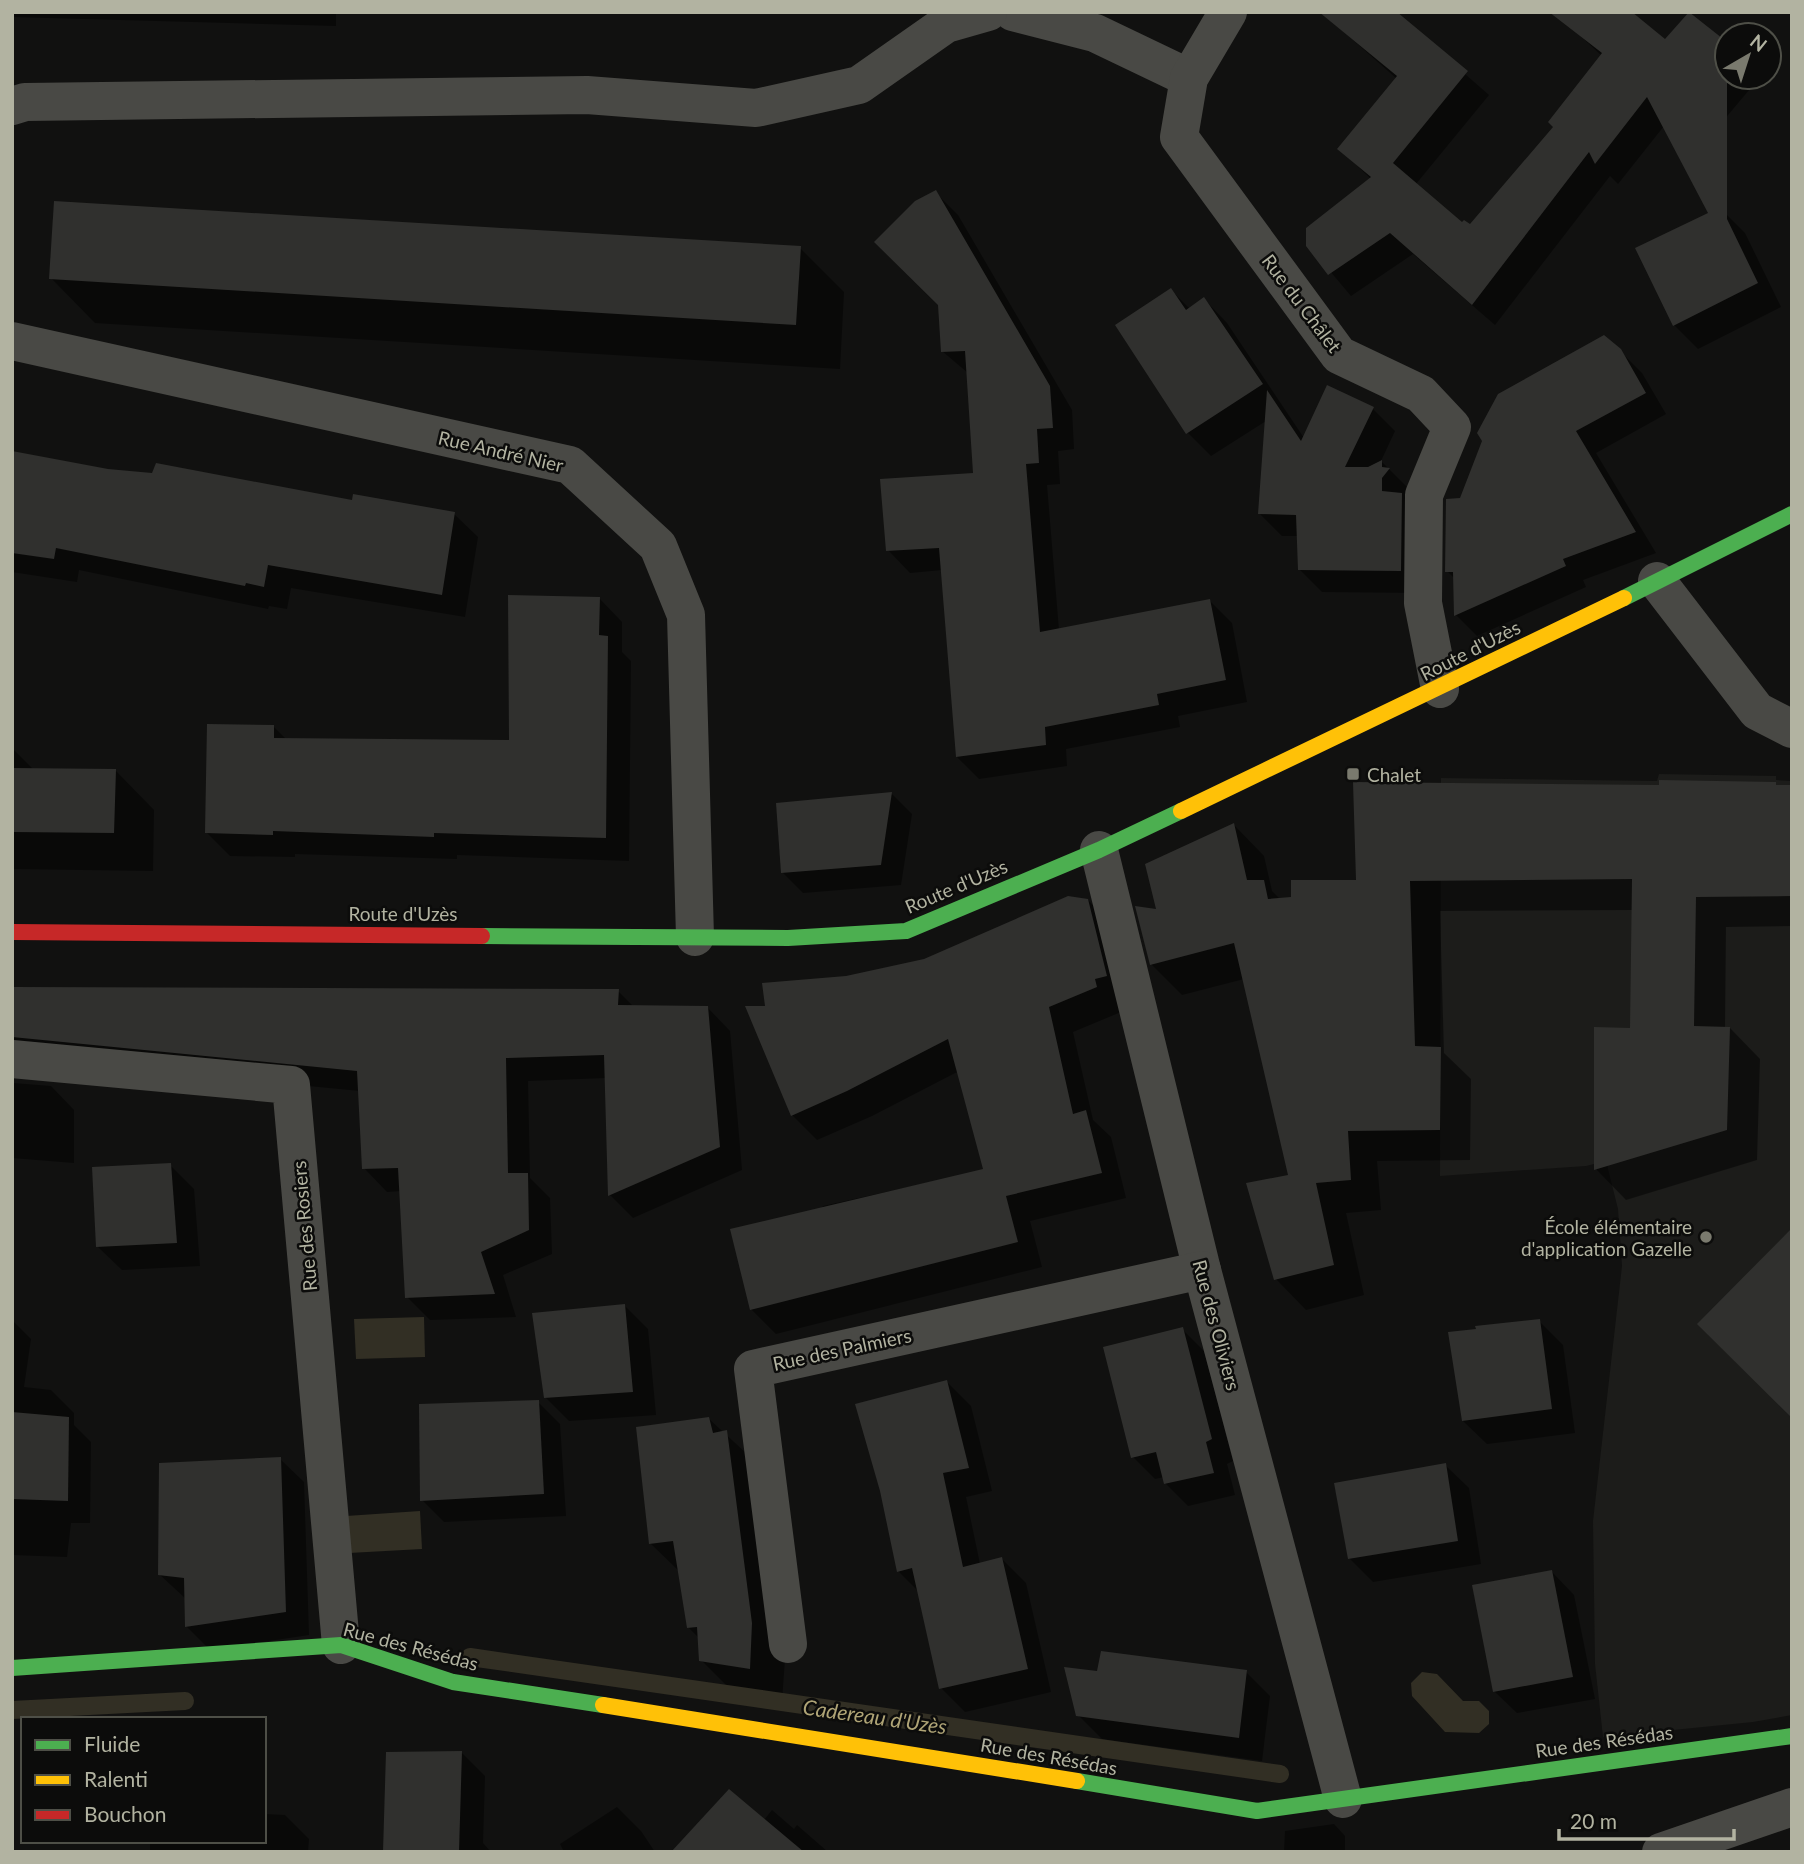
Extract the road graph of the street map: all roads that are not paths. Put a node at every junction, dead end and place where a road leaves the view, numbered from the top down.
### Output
1 (988, 12) edge
2 (1013, 12) edge
3 (1228, 12) edge
4 (1189, 78) junction
5 (12, 106) edge
6 (12, 341) edge
7 (1792, 514) edge
8 (1657, 581) junction
9 (1440, 689) junction
10 (1792, 729) edge
11 (1099, 850) junction
12 (12, 932) edge
13 (695, 937) junction
14 (12, 1059) edge
15 (1202, 1270) junction
16 (788, 1644) dead end
17 (341, 1646) junction
18 (12, 1668) edge
19 (1792, 1736) edge
20 (1343, 1799) junction
21 (1792, 1807) edge
22 (1661, 1852) edge

1 - 5 street
2 - 4 street
3 - 4 street, Rue du Châlet
4 - 9 street, Rue du Châlet
6 - 13 street, Rue André Nier
7 - 8 main road, Route d'Uzès
8 - 9 main road, Route d'Uzès
8 - 10 street
9 - 11 main road, Route d'Uzès
11 - 13 main road, Route d'Uzès
11 - 15 street, Rue des Oliviers
12 - 13 main road, Route d'Uzès
14 - 17 street, Rue des Rosiers
15 - 16 street, Rue des Palmiers
15 - 20 street, Rue des Oliviers
17 - 18 main road, Rue des Résédas
17 - 20 main road, Rue des Résédas
19 - 20 main road, Rue des Résédas
21 - 22 street

